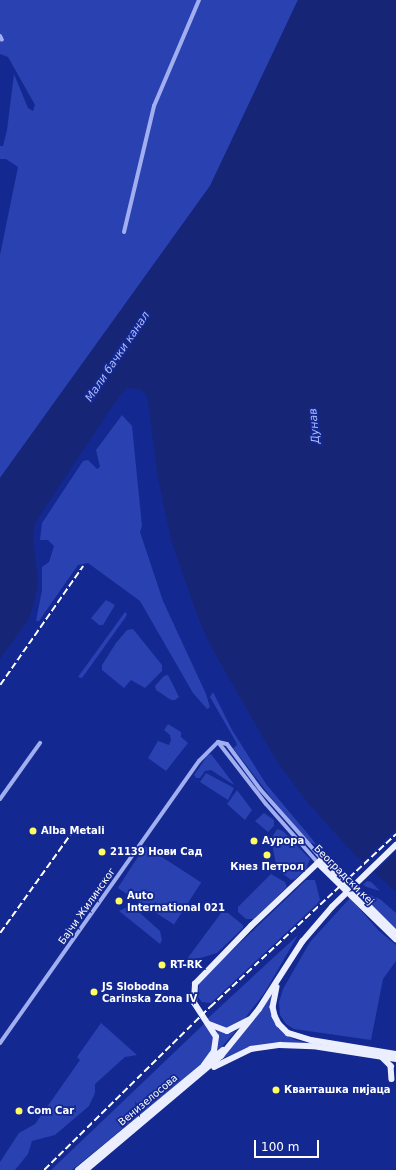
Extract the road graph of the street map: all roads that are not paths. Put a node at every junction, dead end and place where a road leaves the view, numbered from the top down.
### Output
1 (199, 0) edge
2 (124, 232) dead end
3 (40, 742) dead end
4 (218, 742) joint
5 (0, 799) edge
6 (396, 845) edge
7 (320, 861) junction
8 (396, 933) edge
9 (396, 939) edge
10 (281, 976) junction
11 (254, 1017) junction
12 (209, 1024) junction
13 (0, 1043) edge
14 (230, 1045) junction
15 (372, 1050) junction
16 (396, 1051) edge
17 (396, 1054) edge
18 (380, 1056) junction
19 (396, 1059) edge
20 (204, 1066) junction
21 (204, 1073) junction
22 (392, 1079) dead end
23 (89, 1169) edge
24 (78, 1170) edge

1 - 2 street
3 - 5 street
4 - 7 street, Београдски кеј
4 - 13 street, Бајчи Жилинског
6 - 10 main road, Венизелосова, bridge
7 - 8 main road, Београдски кеј
7 - 9 main road, Београдски кеј
7 - 12 main road
10 - 11 main road, Венизелосова
10 - 15 main road
11 - 12 main road
11 - 14 main road, Венизелосова
12 - 20 main road
14 - 20 main road, Венизелосова
14 - 21 main road, Венизелосова
15 - 16 main road
15 - 17 main road
18 - 19 main road
18 - 21 main road
18 - 22 main road
20 - 24 main road, Венизелосова
21 - 23 main road, Венизелосова

